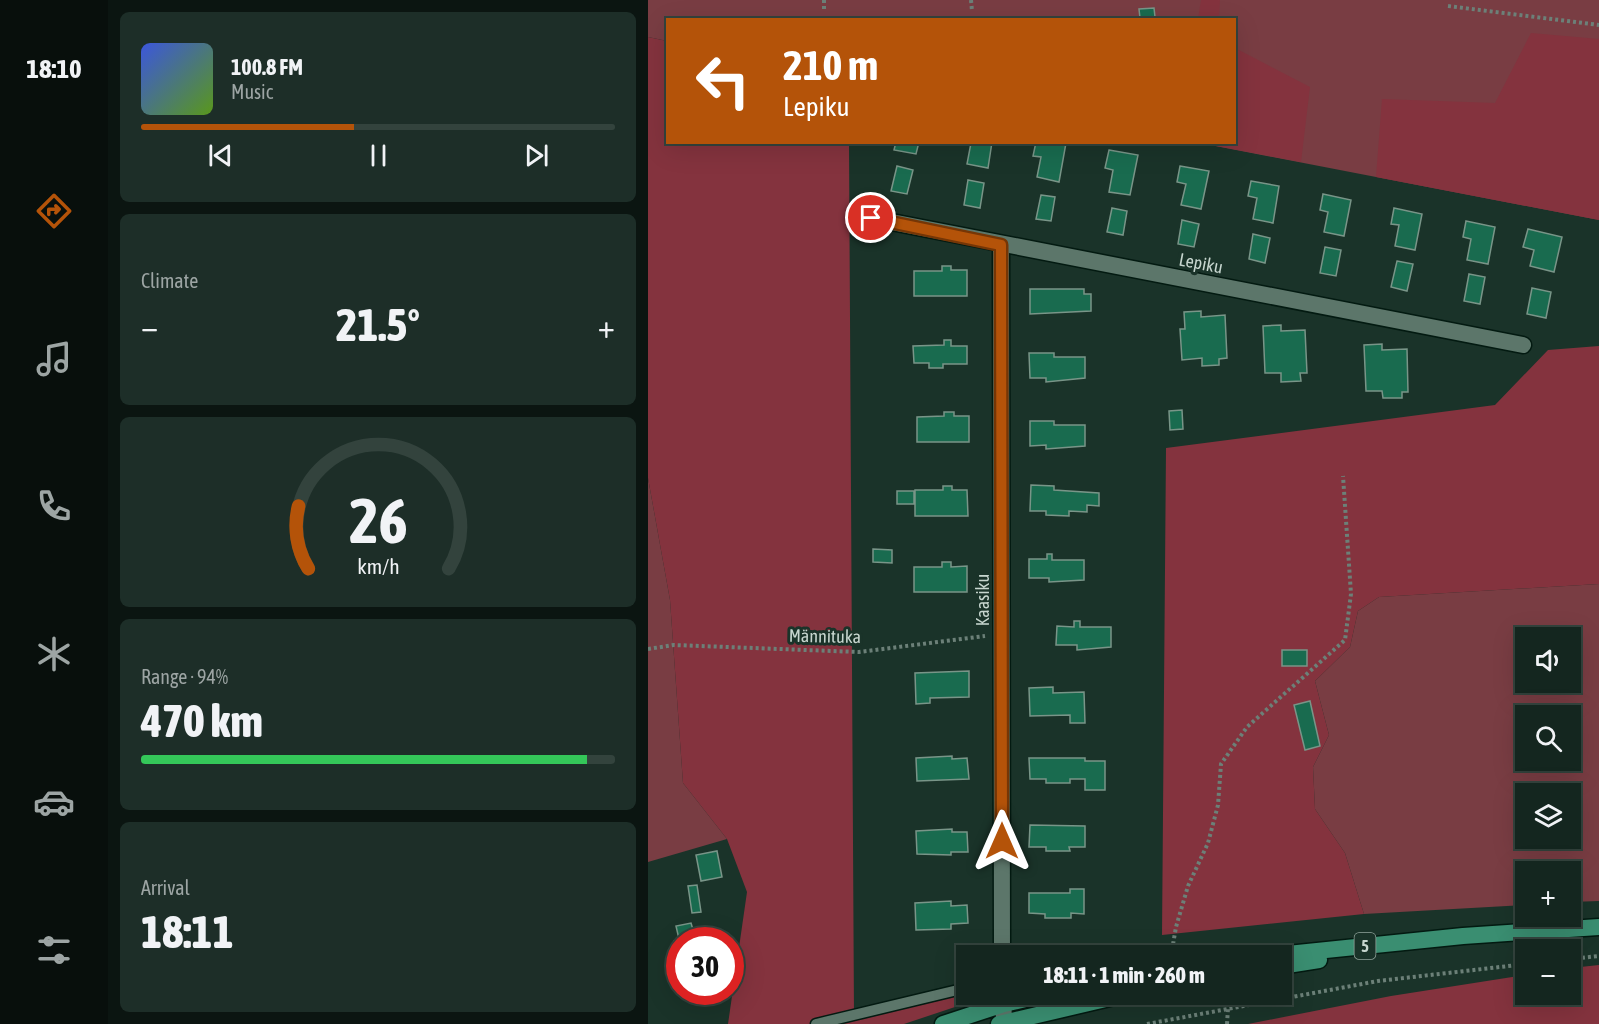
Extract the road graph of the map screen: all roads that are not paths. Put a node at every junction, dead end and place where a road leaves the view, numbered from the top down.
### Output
1 (871, 218) dead end
2 (1001, 245) junction
3 (1523, 345) dead end
4 (1599, 927) edge
5 (1463, 936) junction
6 (1002, 945) edge
7 (1292, 953) edge
8 (1292, 964) edge
9 (956, 990) edge
10 (989, 1005) edge
11 (1002, 1005) edge
12 (1080, 1005) edge
13 (1001, 1023) edge
14 (816, 1024) edge
15 (943, 1024) edge

1 - 2 street, Lepiku
2 - 3 street, Lepiku
2 - 6 street, Kaasiku
4 - 5 main road, 5
5 - 7 main road, 5
5 - 8 main road, 5
9 - 14 lane
10 - 15 main road
11 - 13 street
12 - 13 main road

